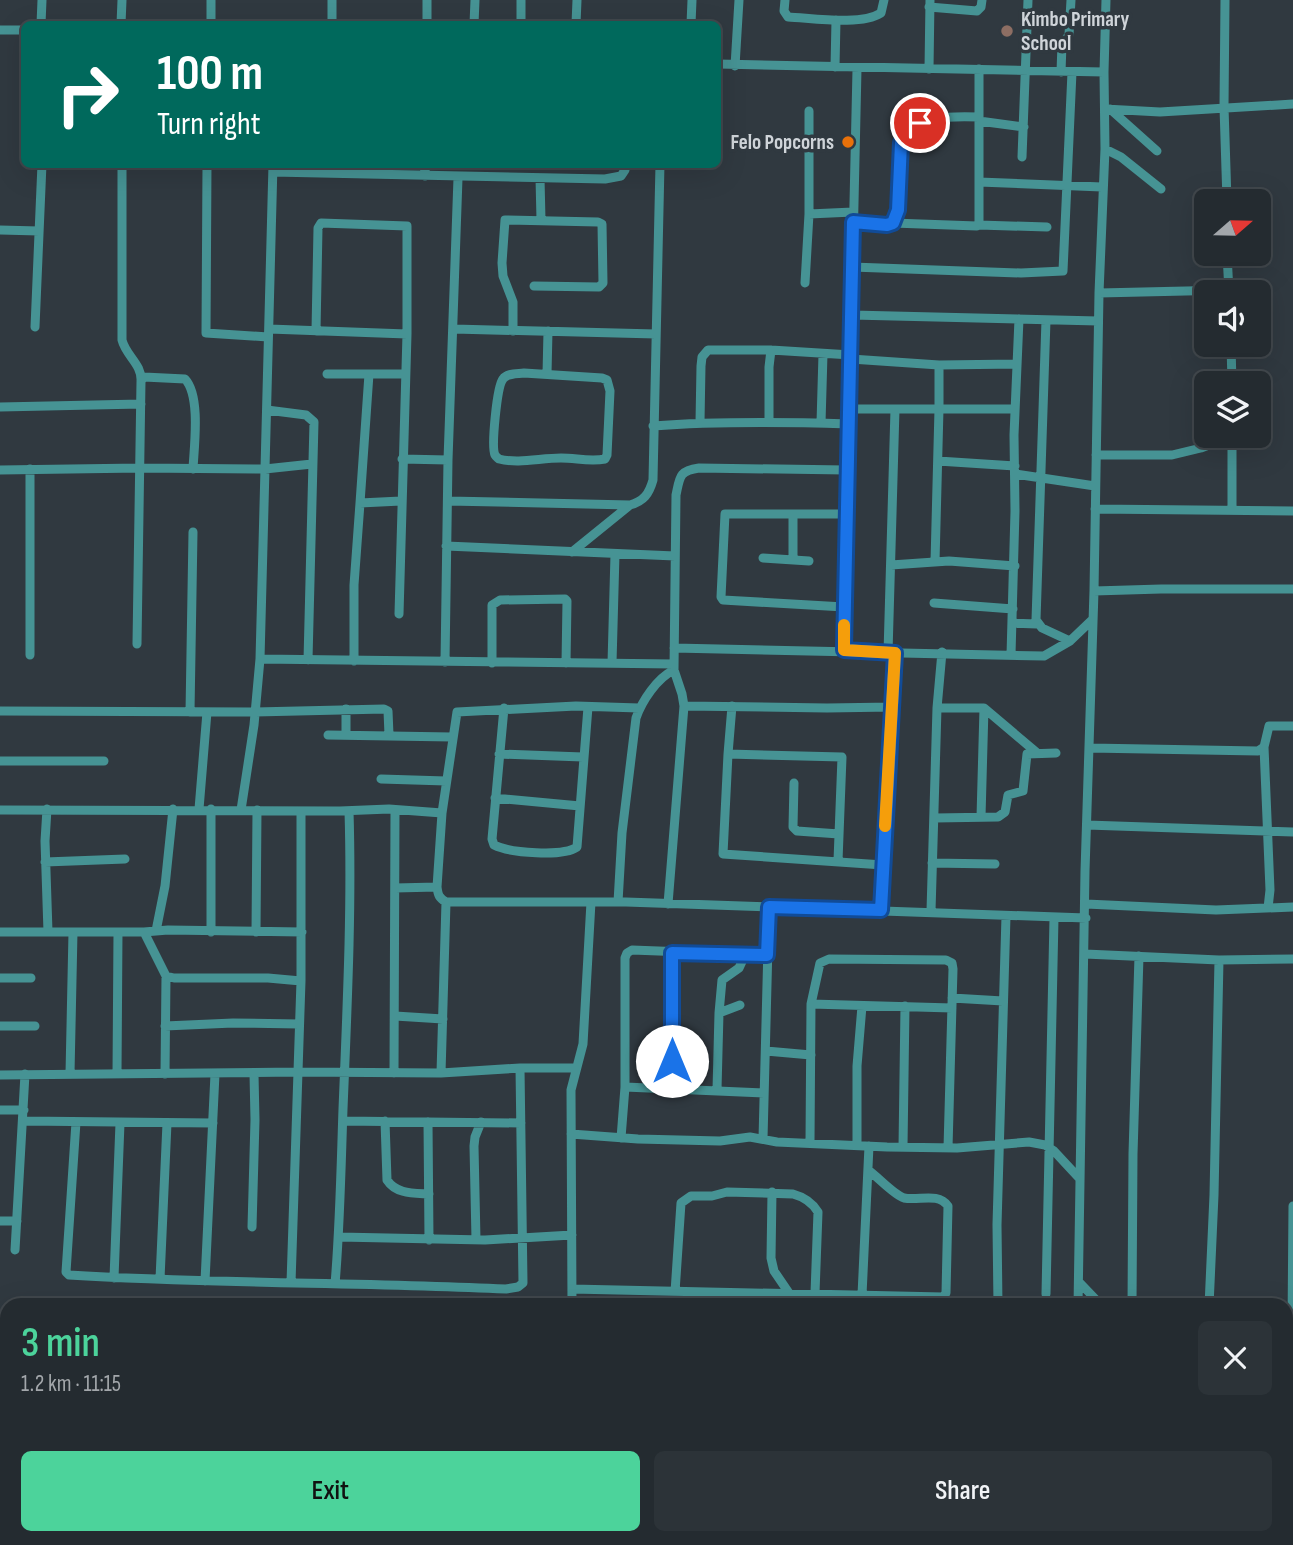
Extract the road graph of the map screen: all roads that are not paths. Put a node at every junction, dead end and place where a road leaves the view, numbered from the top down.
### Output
1 (42, 0) edge
2 (122, 0) edge
3 (211, 0) edge
4 (332, 0) edge
5 (427, 0) edge
6 (475, 0) edge
7 (521, 0) edge
8 (577, 0) edge
9 (692, 0) edge
10 (739, 0) edge
11 (785, 0) edge
12 (884, 0) edge
13 (982, 0) edge
14 (1028, 0) edge
15 (1071, 0) edge
16 (1106, 0) edge
17 (1225, 0) edge
18 (929, 3) edge
19 (836, 20) junction
20 (41, 21) edge
21 (121, 21) edge
22 (211, 21) edge
23 (332, 21) edge
24 (427, 21) edge
25 (474, 21) edge
26 (521, 21) edge
27 (576, 21) edge
28 (691, 21) edge
29 (0, 30) edge
30 (21, 30) edge
31 (721, 64) edge
32 (735, 65) junction
33 (835, 67) junction
34 (857, 69) junction
35 (929, 69) junction
36 (979, 69) junction
37 (1026, 71) junction
38 (1061, 72) junction
39 (1072, 72) junction
40 (1104, 72) junction
41 (1293, 104) edge
42 (1224, 107) junction
43 (1107, 109) junction
44 (809, 111) dead end
45 (979, 119) junction
46 (1024, 127) junction
47 (1105, 149) junction
48 (1157, 150) dead end
49 (1022, 157) dead end
50 (42, 168) edge
51 (122, 168) edge
52 (207, 168) edge
53 (273, 168) edge
54 (425, 168) edge
55 (518, 168) edge
56 (625, 168) edge
57 (660, 168) edge
58 (425, 176) junction
59 (518, 177) junction
60 (458, 178) junction
61 (540, 178) junction
62 (979, 182) junction
63 (1068, 185) junction
64 (1102, 187) junction
65 (1161, 189) dead end
66 (1227, 189) edge
67 (809, 214) junction
68 (853, 217) junction
69 (541, 220) junction
70 (893, 223) junction
71 (979, 225) junction
72 (1046, 227) dead end
73 (0, 230) edge
74 (39, 231) junction
75 (852, 267) junction
76 (805, 283) dead end
77 (534, 286) dead end
78 (1194, 292) edge
79 (1099, 293) junction
80 (852, 315) junction
81 (1019, 319) junction
82 (1046, 320) junction
83 (1098, 321) junction
84 (35, 327) dead end
85 (454, 330) junction
86 (316, 331) junction
87 (513, 331) junction
88 (548, 331) junction
89 (269, 333) junction
90 (407, 334) junction
91 (656, 334) junction
92 (771, 350) junction
93 (823, 354) junction
94 (851, 357) junction
95 (1017, 364) junction
96 (939, 365) junction
97 (327, 374) dead end
98 (369, 374) junction
99 (405, 374) junction
100 (547, 374) junction
101 (141, 381) junction
102 (141, 404) junction
103 (0, 407) edge
104 (849, 409) junction
105 (939, 409) junction
106 (1015, 409) junction
107 (267, 410) junction
108 (895, 410) junction
109 (700, 422) junction
110 (769, 422) junction
111 (821, 423) junction
112 (849, 424) junction
113 (653, 426) junction
114 (1203, 448) edge
115 (1232, 448) edge
116 (1096, 455) junction
117 (402, 458) junction
118 (448, 460) junction
119 (938, 461) junction
120 (312, 464) junction
121 (140, 468) junction
122 (30, 469) junction
123 (193, 469) junction
124 (265, 469) junction
125 (0, 470) edge
126 (846, 470) junction
127 (1015, 470) junction
128 (1040, 479) junction
129 (1095, 486) junction
130 (448, 501) junction
131 (401, 502) junction
132 (360, 503) junction
133 (630, 505) junction
134 (1095, 509) junction
135 (1232, 510) junction
136 (1293, 511) edge
137 (793, 514) junction
138 (846, 514) junction
139 (193, 532) dead end
140 (446, 546) junction
141 (572, 552) junction
142 (615, 554) junction
143 (675, 556) junction
144 (763, 558) dead end
145 (793, 560) junction
146 (809, 561) dead end
147 (935, 562) junction
148 (891, 565) junction
149 (1015, 566) junction
150 (1293, 589) edge
151 (1094, 591) junction
152 (934, 603) dead end
153 (844, 607) junction
154 (1013, 609) junction
155 (400, 614) dead end
156 (1093, 619) junction
157 (1012, 624) junction
158 (1037, 624) junction
159 (1070, 641) junction
160 (137, 644) dead end
161 (674, 648) junction
162 (844, 650) junction
163 (942, 652) junction
164 (892, 653) junction
165 (1011, 654) junction
166 (30, 655) dead end
167 (260, 659) junction
168 (308, 660) junction
169 (354, 661) junction
170 (445, 662) junction
171 (492, 663) junction
172 (566, 663) junction
173 (612, 663) junction
174 (674, 667) junction
175 (684, 706) junction
176 (732, 706) junction
177 (588, 707) junction
178 (892, 707) junction
179 (504, 708) junction
180 (639, 708) junction
181 (937, 708) junction
182 (984, 708) junction
183 (346, 709) junction
184 (0, 710) edge
185 (190, 712) junction
186 (208, 712) junction
187 (255, 712) junction
188 (1293, 726) edge
189 (328, 735) dead end
190 (346, 735) junction
191 (389, 735) junction
192 (452, 737) junction
193 (1264, 747) junction
194 (1090, 748) junction
195 (1036, 752) junction
196 (1056, 753) dead end
197 (499, 754) junction
198 (728, 754) junction
199 (583, 757) junction
200 (0, 761) edge
201 (104, 761) dead end
202 (381, 779) dead end
203 (446, 781) junction
204 (794, 783) dead end
205 (495, 798) junction
206 (580, 806) junction
207 (47, 809) junction
208 (173, 809) junction
209 (200, 809) junction
210 (211, 809) junction
211 (0, 810) edge
212 (241, 810) junction
213 (257, 810) junction
214 (396, 810) junction
215 (301, 811) junction
216 (349, 811) junction
217 (442, 813) junction
218 (981, 817) junction
219 (935, 818) junction
220 (1087, 825) junction
221 (1266, 832) junction
222 (1293, 832) edge
223 (839, 834) junction
224 (125, 859) dead end
225 (838, 861) junction
226 (45, 862) junction
227 (932, 863) junction
228 (995, 864) dead end
229 (883, 865) junction
230 (438, 887) junction
231 (396, 888) junction
232 (446, 902) junction
233 (591, 902) junction
234 (618, 902) junction
235 (668, 904) junction
236 (1086, 904) junction
237 (769, 907) junction
238 (1293, 907) edge
239 (1268, 908) junction
240 (881, 910) junction
241 (930, 911) junction
242 (1006, 915) junction
243 (1054, 918) junction
244 (1086, 918) junction
245 (156, 931) junction
246 (0, 932) edge
247 (48, 932) junction
248 (73, 932) junction
249 (118, 932) junction
250 (145, 932) junction
251 (211, 932) junction
252 (256, 932) junction
253 (302, 932) junction
254 (672, 953) junction
255 (1085, 954) junction
256 (745, 955) junction
257 (767, 955) junction
258 (1139, 956) junction
259 (1293, 959) edge
260 (1219, 960) junction
261 (166, 976) junction
262 (0, 978) edge
263 (31, 978) dead end
264 (301, 981) junction
265 (1003, 1001) junction
266 (952, 1003) junction
267 (811, 1004) junction
268 (740, 1005) dead end
269 (862, 1006) junction
270 (905, 1006) junction
271 (719, 1013) junction
272 (395, 1016) junction
273 (443, 1019) junction
274 (299, 1024) junction
275 (0, 1026) edge
276 (35, 1026) dead end
277 (165, 1026) junction
278 (766, 1052) junction
279 (811, 1055) junction
280 (520, 1068) junction
281 (576, 1068) junction
282 (298, 1072) junction
283 (254, 1073) junction
284 (346, 1073) junction
285 (394, 1073) junction
286 (441, 1073) junction
287 (25, 1074) junction
288 (70, 1074) junction
289 (117, 1074) junction
290 (165, 1074) junction
291 (215, 1074) junction
292 (0, 1075) edge
293 (625, 1087) junction
294 (672, 1088) junction
295 (717, 1090) junction
296 (764, 1093) junction
297 (0, 1110) edge
298 (24, 1110) junction
299 (24, 1121) junction
300 (343, 1121) junction
301 (385, 1121) junction
302 (76, 1122) junction
303 (428, 1122) junction
304 (481, 1122) junction
305 (120, 1123) junction
306 (167, 1123) junction
307 (213, 1123) junction
308 (521, 1123) junction
309 (570, 1133) junction
310 (621, 1138) junction
311 (763, 1139) junction
312 (810, 1143) junction
313 (857, 1145) junction
314 (1000, 1145) junction
315 (869, 1146) junction
316 (903, 1147) junction
317 (1049, 1147) junction
318 (948, 1148) junction
319 (868, 1170) junction
320 (1080, 1179) junction
321 (772, 1192) junction
322 (429, 1194) junction
323 (1293, 1206) edge
324 (0, 1221) edge
325 (17, 1221) junction
326 (252, 1227) dead end
327 (572, 1235) junction
328 (339, 1237) junction
329 (523, 1238) junction
330 (429, 1240) junction
331 (476, 1240) junction
332 (15, 1251) dead end
333 (114, 1278) junction
334 (160, 1279) junction
335 (205, 1281) junction
336 (1079, 1282) junction
337 (291, 1283) junction
338 (335, 1284) junction
339 (572, 1289) junction
340 (675, 1292) junction
341 (789, 1293) junction
342 (815, 1293) junction
343 (1046, 1294) dead end
344 (862, 1295) junction
345 (572, 1298) edge
346 (998, 1298) edge
347 (1078, 1298) edge
348 (1094, 1298) edge
349 (1132, 1298) edge
350 (1209, 1298) edge
351 (1291, 1298) edge

1 - 20 street
2 - 21 street
3 - 22 street
4 - 23 street
5 - 24 street
6 - 25 street
7 - 26 street
8 - 27 street
9 - 28 street
10 - 32 street
11 - 19 street
12 - 19 street
13 - 18 street
14 - 37 street
15 - 38 street
16 - 40 street
17 - 42 street
18 - 35 street
19 - 33 street
29 - 30 street
31 - 32 street
32 - 33 street
33 - 34 street
34 - 35 street
34 - 68 street
35 - 36 street
36 - 37 street
36 - 45 street
37 - 38 street
37 - 46 street
38 - 39 street
39 - 40 street
39 - 63 street
40 - 43 street
41 - 42 street
42 - 43 street
42 - 66 street
43 - 47 street
43 - 48 street
44 - 67 street
45 - 46 street
45 - 62 street
45 - 70 street
46 - 49 street
47 - 64 street
47 - 65 street
50 - 74 street
51 - 101 street
52 - 89 street
53 - 58 street
53 - 89 street
54 - 58 street
55 - 59 street
56 - 61 street
57 - 91 street
58 - 60 street
59 - 60 street
59 - 61 street
60 - 85 street
61 - 69 street
62 - 63 street
62 - 71 street
63 - 64 street
63 - 75 street
64 - 79 street
67 - 68 street
67 - 76 street
68 - 70 street
68 - 75 street
69 - 77 street
69 - 87 street
70 - 71 street
71 - 72 street
73 - 74 street
74 - 84 street
75 - 80 street
78 - 79 street
79 - 83 street
80 - 81 street
80 - 94 street
81 - 82 street
81 - 95 street
82 - 83 street
82 - 128 street
83 - 116 street
85 - 87 street
85 - 118 street
86 - 89 street
86 - 90 street
86 - 90 street
87 - 88 street
88 - 91 street
88 - 100 street
89 - 107 street
90 - 99 street
91 - 113 street
92 - 93 street
92 - 109 street
92 - 110 street
93 - 94 street
93 - 111 street
94 - 96 street
94 - 104 street
95 - 96 street
95 - 106 street
96 - 105 street
97 - 98 street
98 - 99 street
98 - 132 street
99 - 117 street
100 - 100 street
101 - 102 street
101 - 123 street
102 - 103 street
102 - 121 street
104 - 108 street
104 - 112 street
105 - 106 street
105 - 108 street
105 - 119 street
106 - 127 street
107 - 120 street
107 - 124 street
108 - 148 street
109 - 110 street
109 - 113 street
110 - 111 street
111 - 112 street
112 - 126 street
113 - 133 street
114 - 116 street
115 - 135 street
116 - 129 street
117 - 118 street
117 - 131 street
118 - 130 street
119 - 127 street
119 - 147 street
120 - 124 street
120 - 168 street
121 - 122 street
121 - 123 street
121 - 160 street
122 - 125 street
122 - 166 street
123 - 124 street
124 - 167 street
126 - 138 street
126 - 143 street
127 - 128 street
127 - 149 street
128 - 129 street
128 - 158 street
129 - 134 street
130 - 133 street
130 - 140 street
131 - 132 street
131 - 155 street
132 - 169 street
133 - 141 street
134 - 135 street
134 - 151 street
135 - 136 street
137 - 138 street
137 - 145 street
137 - 153 street
138 - 153 street
139 - 185 street
140 - 141 street
140 - 170 street
141 - 142 street
142 - 143 street
142 - 173 street
143 - 161 street
144 - 145 street
145 - 146 street
147 - 148 street
147 - 149 street
148 - 164 street
149 - 154 street
150 - 151 street
151 - 156 street
152 - 154 street
153 - 162 street
154 - 157 street
156 - 159 street
156 - 194 street
157 - 158 street
157 - 165 street
158 - 159 street
159 - 165 street
161 - 162 street
161 - 174 street
162 - 164 street
163 - 164 street
163 - 165 street
163 - 181 street
164 - 178 street
167 - 168 street
167 - 187 street
168 - 169 street
169 - 170 street
170 - 171 street
171 - 172 street
171 - 172 street
172 - 173 street
173 - 174 street
174 - 175 street
174 - 180 street
175 - 176 street
175 - 235 street
176 - 178 street
176 - 198 street
177 - 179 street
177 - 180 street
177 - 199 street
178 - 229 street
179 - 192 street
179 - 197 street
180 - 234 street
181 - 182 street
181 - 219 street
182 - 195 street
182 - 218 street
183 - 187 street
183 - 190 street
183 - 191 street
184 - 185 street
185 - 186 street
186 - 187 street
186 - 209 street
187 - 212 street
188 - 193 street
189 - 190 street
190 - 191 street
191 - 192 street
192 - 203 street
193 - 194 street
193 - 221 street
194 - 220 street
195 - 196 street
195 - 218 street
197 - 199 street
197 - 205 street
198 - 223 street
198 - 225 street
199 - 206 street
200 - 201 street
202 - 203 street
203 - 217 street
204 - 223 street
205 - 206 street
205 - 206 street
207 - 208 street
207 - 211 street
207 - 226 street
208 - 209 street
208 - 245 street
209 - 210 street
210 - 212 street
210 - 251 street
212 - 213 street
213 - 215 street
213 - 252 street
214 - 216 street
214 - 217 street
214 - 231 street
215 - 216 street
215 - 253 street
216 - 284 street
217 - 230 street
218 - 219 street
219 - 227 street
220 - 221 street
220 - 236 street
221 - 222 street
221 - 239 street
223 - 225 street
224 - 226 street
225 - 229 street
226 - 247 street
227 - 228 street
227 - 241 street
229 - 240 street
230 - 231 street
230 - 232 street
231 - 272 street
232 - 233 street
232 - 273 street
233 - 234 street
233 - 281 street
234 - 235 street
235 - 237 street
236 - 239 street
236 - 244 street
237 - 240 street
237 - 257 street
238 - 239 street
240 - 241 street
241 - 242 street
242 - 243 street
242 - 265 street
243 - 244 street
243 - 317 street
244 - 255 street
245 - 250 street
245 - 251 street
246 - 247 street
247 - 248 street
248 - 249 street
248 - 288 street
249 - 250 street
249 - 289 street
250 - 261 street
251 - 252 street
252 - 253 street
253 - 264 street
254 - 256 street
254 - 293 street
254 - 294 street
255 - 258 street
255 - 320 street
256 - 257 street
256 - 271 street
257 - 278 street
258 - 260 street
258 - 349 street
259 - 260 street
260 - 350 street
261 - 264 street
261 - 277 street
262 - 263 street
264 - 274 street
265 - 266 street
265 - 314 street
266 - 267 street
266 - 270 street
266 - 318 street
267 - 269 street
267 - 279 street
268 - 271 street
269 - 270 street
269 - 313 street
270 - 316 street
271 - 295 street
272 - 273 street
272 - 285 street
273 - 286 street
274 - 277 street
274 - 282 street
275 - 276 street
277 - 290 street
278 - 279 street
278 - 296 street
279 - 312 street
280 - 281 street
280 - 286 street
280 - 308 street
281 - 309 street
282 - 283 street
282 - 284 street
282 - 337 street
283 - 291 street
283 - 326 street
284 - 285 street
284 - 300 street
285 - 286 street
287 - 288 street
287 - 292 street
287 - 298 street
288 - 289 street
289 - 290 street
290 - 291 street
291 - 307 street
293 - 294 street
293 - 310 street
294 - 295 street
295 - 296 street
296 - 311 street
297 - 298 street
298 - 299 street
299 - 302 street
299 - 325 street
300 - 301 street
300 - 328 street
301 - 303 street
301 - 322 street
302 - 305 street
302 - 333 street
303 - 304 street
303 - 322 street
304 - 308 street
304 - 331 street
305 - 306 street
305 - 333 street
306 - 307 street
306 - 334 street
307 - 335 street
308 - 329 street
309 - 310 street
309 - 327 street
310 - 311 street
311 - 312 street
312 - 313 street
313 - 315 street
314 - 317 street
314 - 318 street
314 - 346 street
315 - 316 street
315 - 319 street
316 - 318 street
317 - 320 street
317 - 343 street
319 - 344 street
319 - 344 street
320 - 336 street
321 - 340 street
321 - 341 street
321 - 342 street
322 - 330 street
323 - 351 street
324 - 325 street
325 - 332 street
327 - 329 street
327 - 339 street
328 - 330 street
328 - 338 street
329 - 331 street
329 - 338 street
330 - 331 street
333 - 334 street
334 - 335 street
335 - 337 street
336 - 347 street
336 - 348 street
337 - 338 street
339 - 340 street
339 - 345 street
340 - 341 street
341 - 342 street
342 - 344 street

